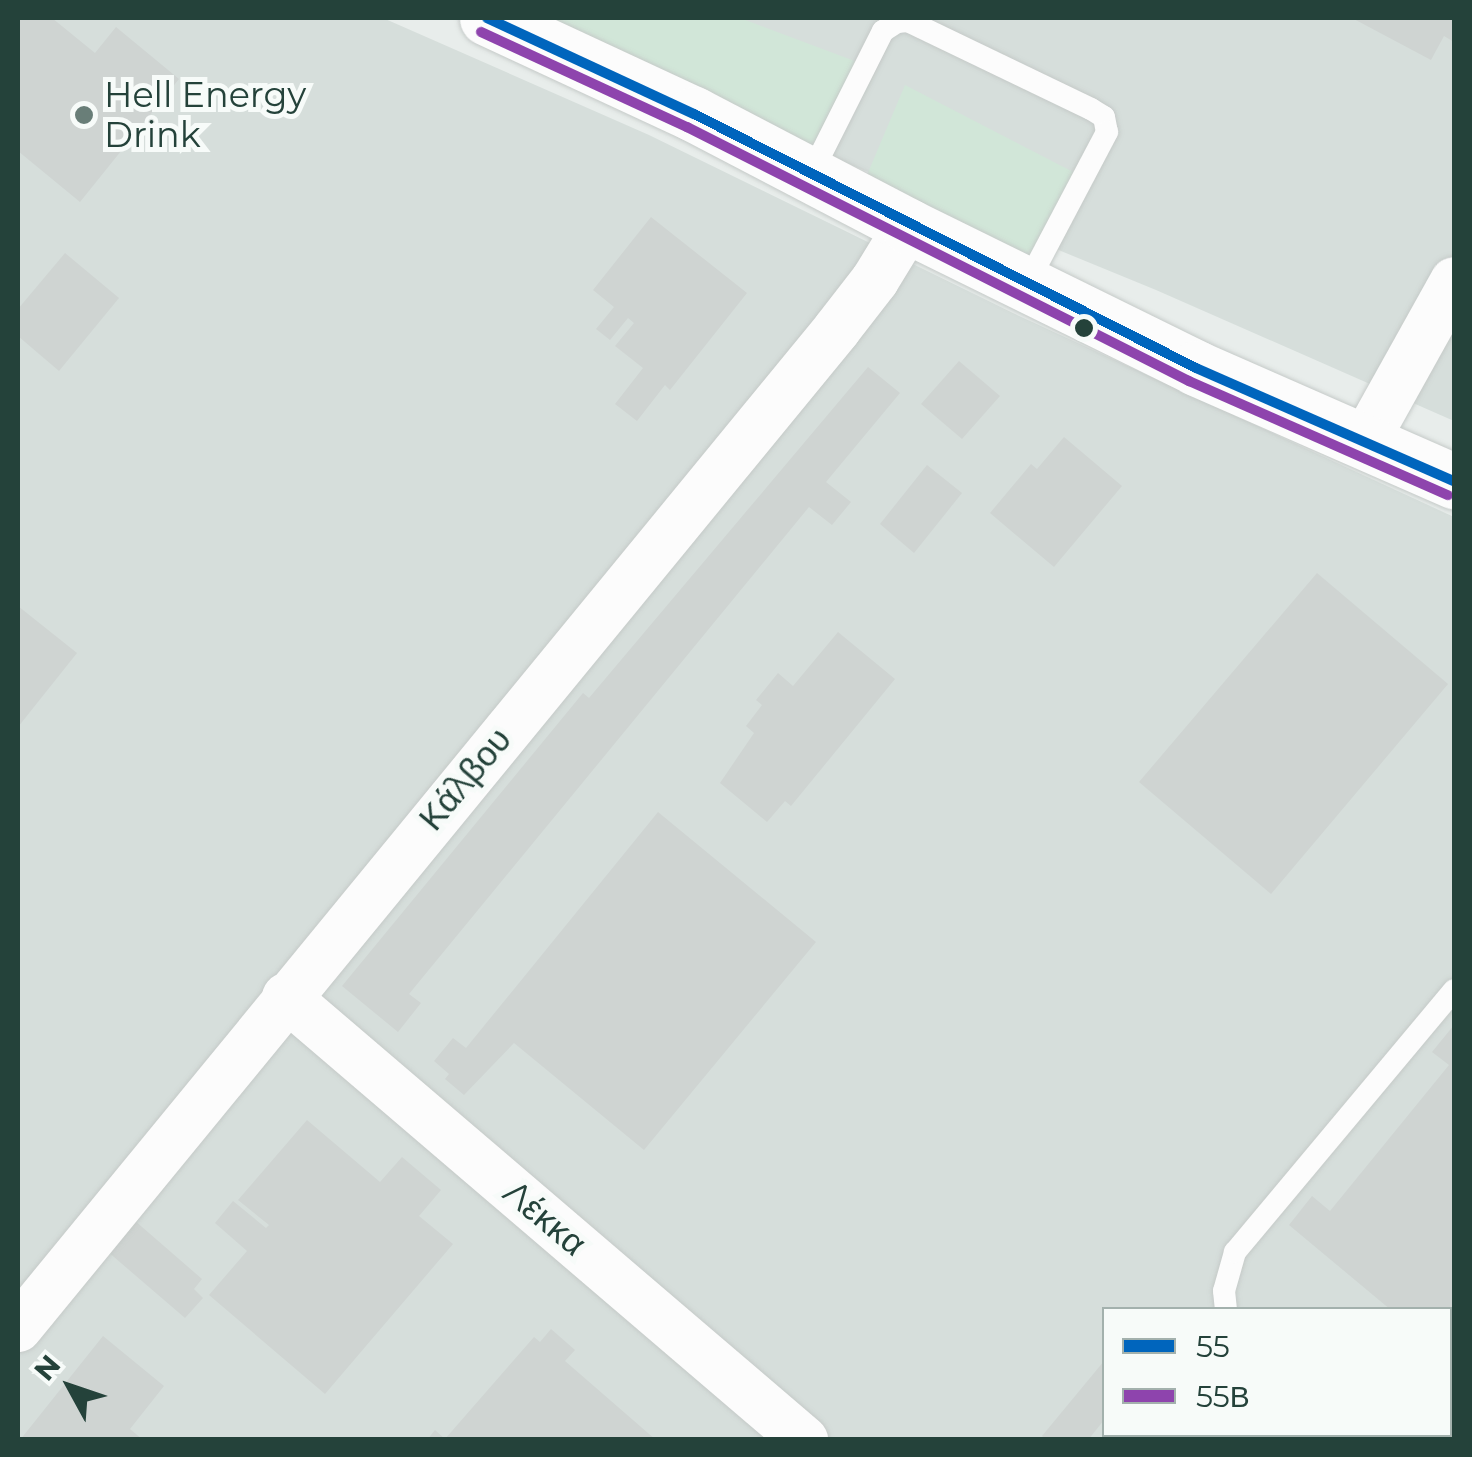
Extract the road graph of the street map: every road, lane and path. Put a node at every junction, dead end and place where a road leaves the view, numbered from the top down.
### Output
1 (487, 18) edge
2 (810, 176) junction
3 (908, 226) junction
4 (1454, 281) edge
5 (1027, 284) junction
6 (1364, 443) junction
7 (1454, 481) edge
8 (1454, 990) edge
9 (286, 997) junction
10 (1226, 1307) edge
11 (18, 1328) edge
12 (804, 1440) edge

1 - 2 street
2 - 3 street
2 - 5 lane
3 - 5 street
3 - 9 street, Κάλβου
4 - 6 street
5 - 6 street
6 - 7 street
8 - 10 lane
9 - 11 street, Κάλβου
9 - 12 street, Λέκκα

